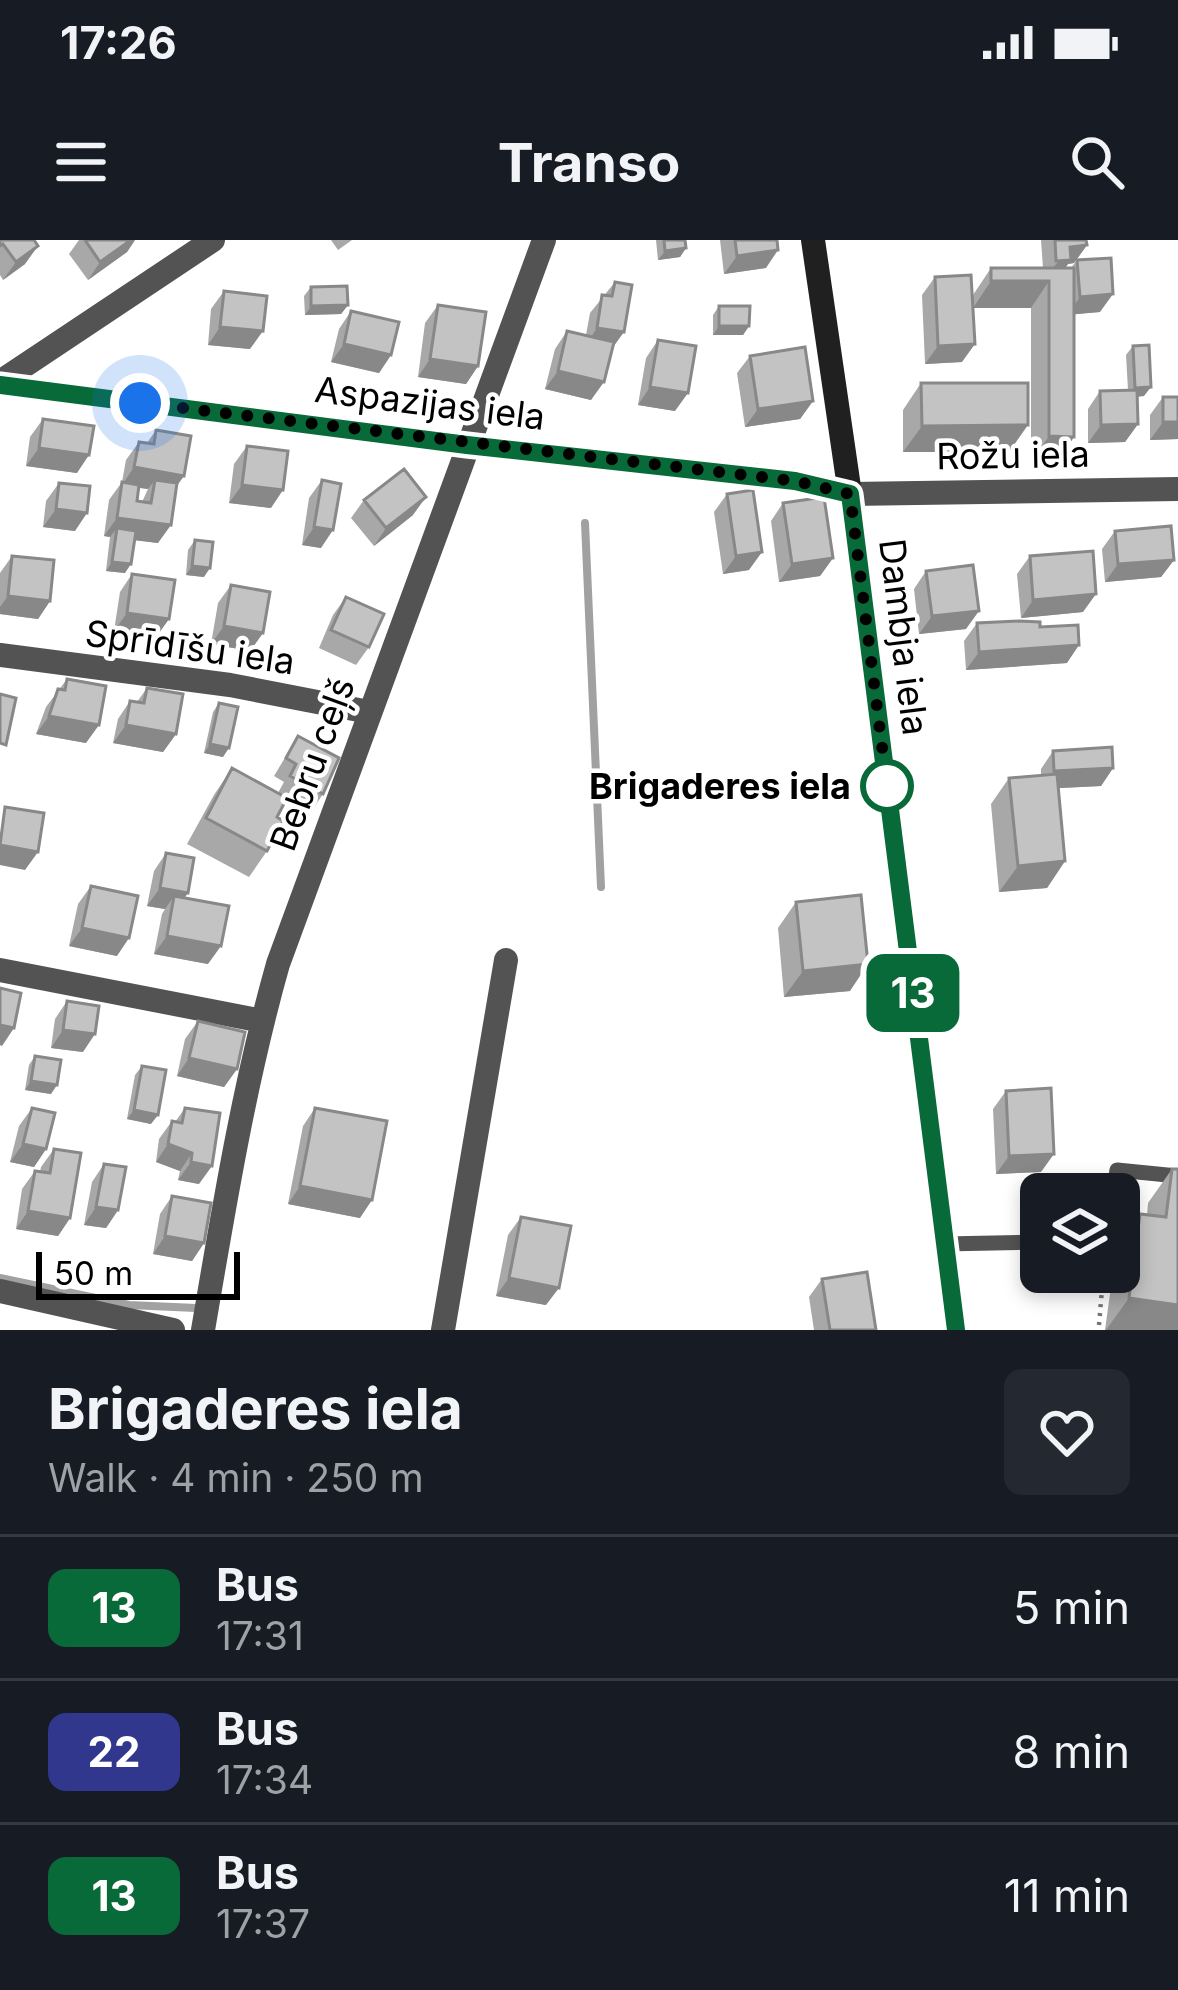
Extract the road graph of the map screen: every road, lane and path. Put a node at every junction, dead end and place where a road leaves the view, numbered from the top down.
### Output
1 (213, 240) edge
2 (544, 240) edge
3 (813, 240) edge
4 (0, 384) edge
5 (467, 445) junction
6 (1178, 489) edge
7 (850, 494) junction
8 (0, 655) edge
9 (369, 712) junction
10 (506, 960) dead end
11 (0, 970) edge
12 (262, 1021) junction
13 (1116, 1173) edge
14 (1178, 1176) edge
15 (1020, 1242) edge
16 (944, 1244) junction
17 (0, 1291) edge
18 (1095, 1293) edge
19 (1099, 1325) dead end
20 (173, 1330) edge
21 (203, 1330) edge
22 (443, 1330) edge
23 (956, 1330) edge

1 - 4 street
2 - 5 street, Bebru ceļš
3 - 7 street, Dambja iela
4 - 5 street, Aspazijas iela
5 - 7 street, Aspazijas iela
5 - 9 street, Bebru ceļš
6 - 7 street, Rožu iela
7 - 16 street, Dambja iela
8 - 9 street, Sprīdīšu iela
9 - 12 street, Bebru ceļš
10 - 22 street
11 - 12 street
12 - 21 street, Bebru ceļš
13 - 14 lane
15 - 16 lane
16 - 23 street, Dambja iela
17 - 20 street
18 - 19 path

